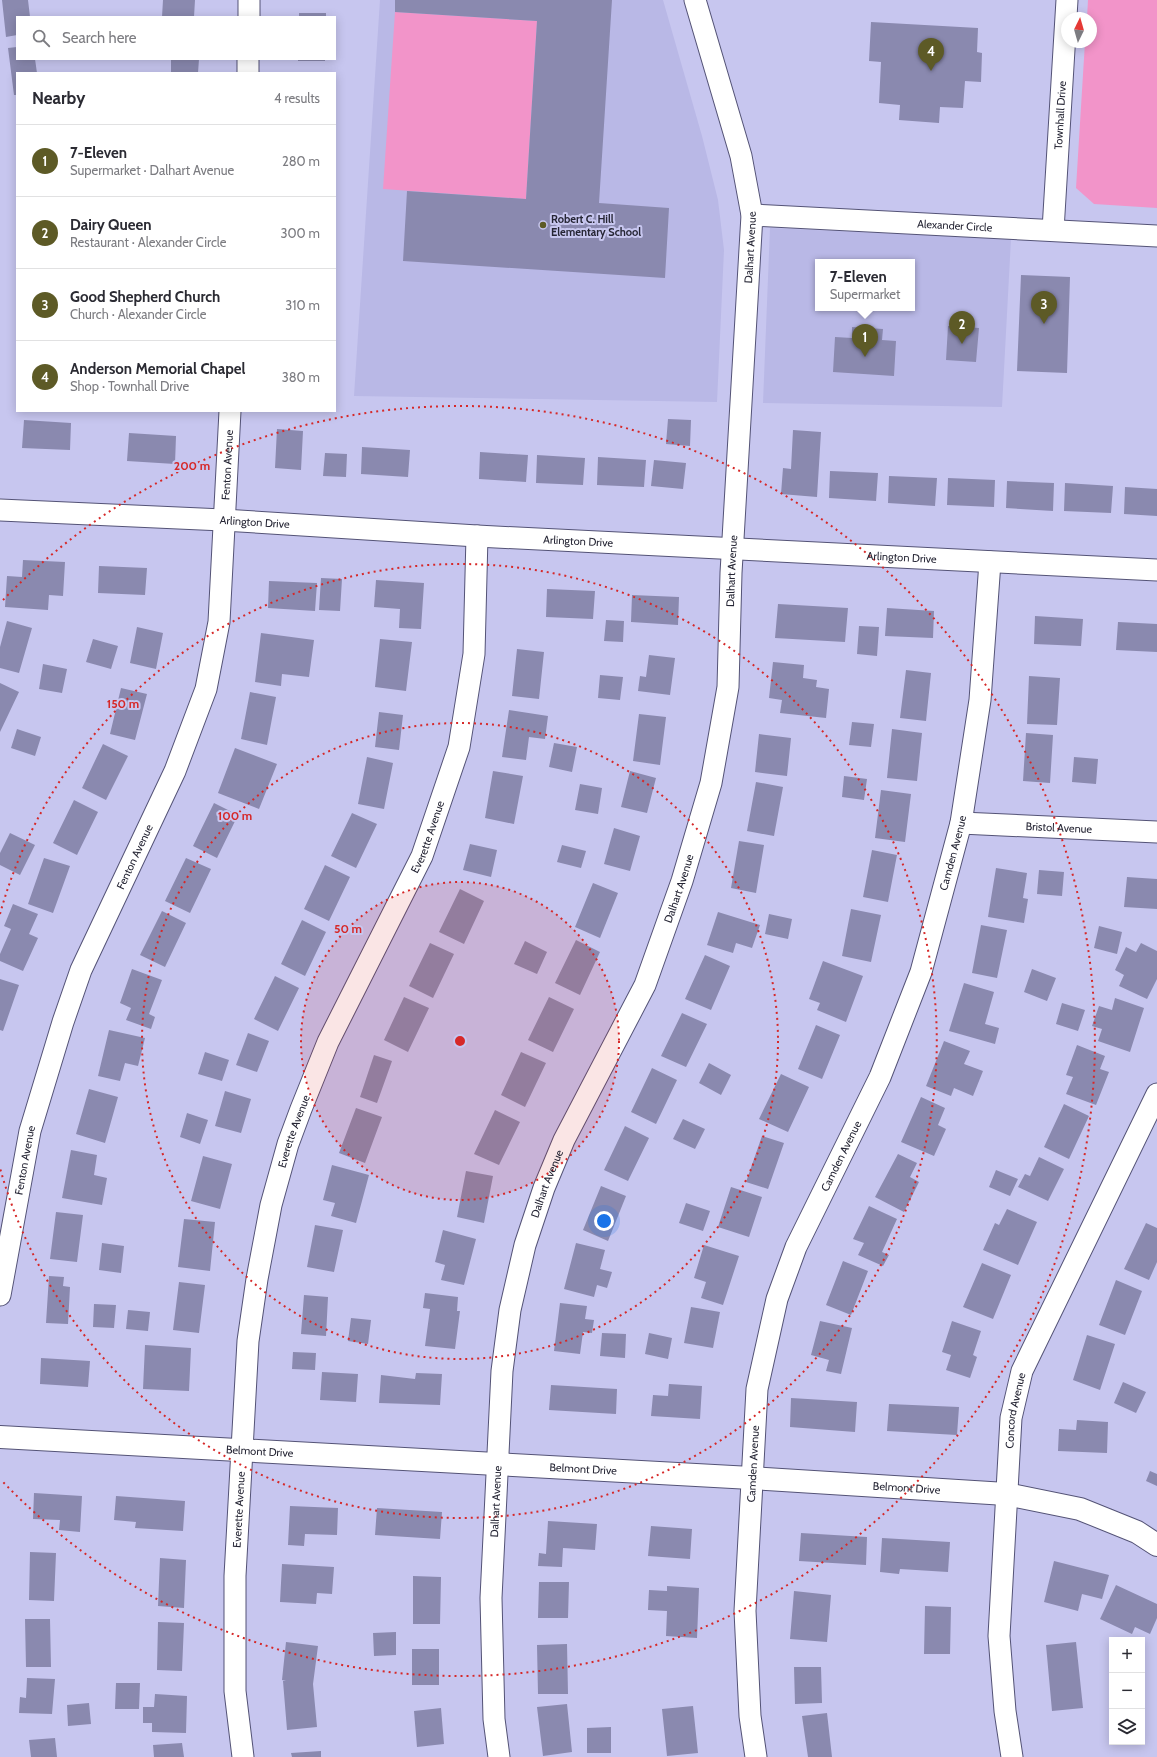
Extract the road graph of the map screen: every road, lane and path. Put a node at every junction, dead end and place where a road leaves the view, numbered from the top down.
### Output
1 (249, 0) edge
2 (695, 0) edge
3 (1068, 0) edge
4 (248, 16) edge
5 (248, 60) edge
6 (248, 72) edge
7 (752, 214) junction
8 (1053, 230) junction
9 (1157, 236) edge
10 (230, 412) edge
11 (0, 510) edge
12 (223, 520) junction
13 (476, 536) junction
14 (733, 549) junction
15 (990, 562) junction
16 (1157, 570) edge
17 (961, 823) junction
18 (1157, 832) edge
19 (1157, 1094) edge
20 (0, 1295) edge
21 (0, 1437) edge
22 (241, 1451) junction
23 (496, 1464) junction
24 (751, 1478) junction
25 (1006, 1494) junction
26 (1157, 1545) edge
27 (243, 1757) edge
28 (499, 1757) edge
29 (756, 1757) edge
30 (1012, 1757) edge

1 - 4 street
2 - 7 street, Dalhart Avenue
3 - 8 street, Townhall Drive
5 - 6 street
7 - 8 street, Alexander Circle
7 - 14 street, Dalhart Avenue
8 - 9 street, Alexander Circle
10 - 12 street, Fenton Avenue
11 - 12 street, Arlington Drive
12 - 13 street, Arlington Drive
12 - 20 street, Fenton Avenue
13 - 14 street, Arlington Drive
13 - 22 street, Everette Avenue
14 - 15 street, Arlington Drive
14 - 23 street, Dalhart Avenue
15 - 16 street, Arlington Drive
15 - 17 street, Camden Avenue
17 - 18 street, Bristol Avenue
17 - 24 street, Camden Avenue
19 - 25 street, Concord Avenue
21 - 22 street, Belmont Drive
22 - 23 street, Belmont Drive
22 - 27 street, Everette Avenue
23 - 24 street, Belmont Drive
23 - 28 street, Dalhart Avenue
24 - 25 street, Belmont Drive
24 - 29 street, Camden Avenue
25 - 26 street, Belmont Drive
25 - 30 street, Concord Avenue

